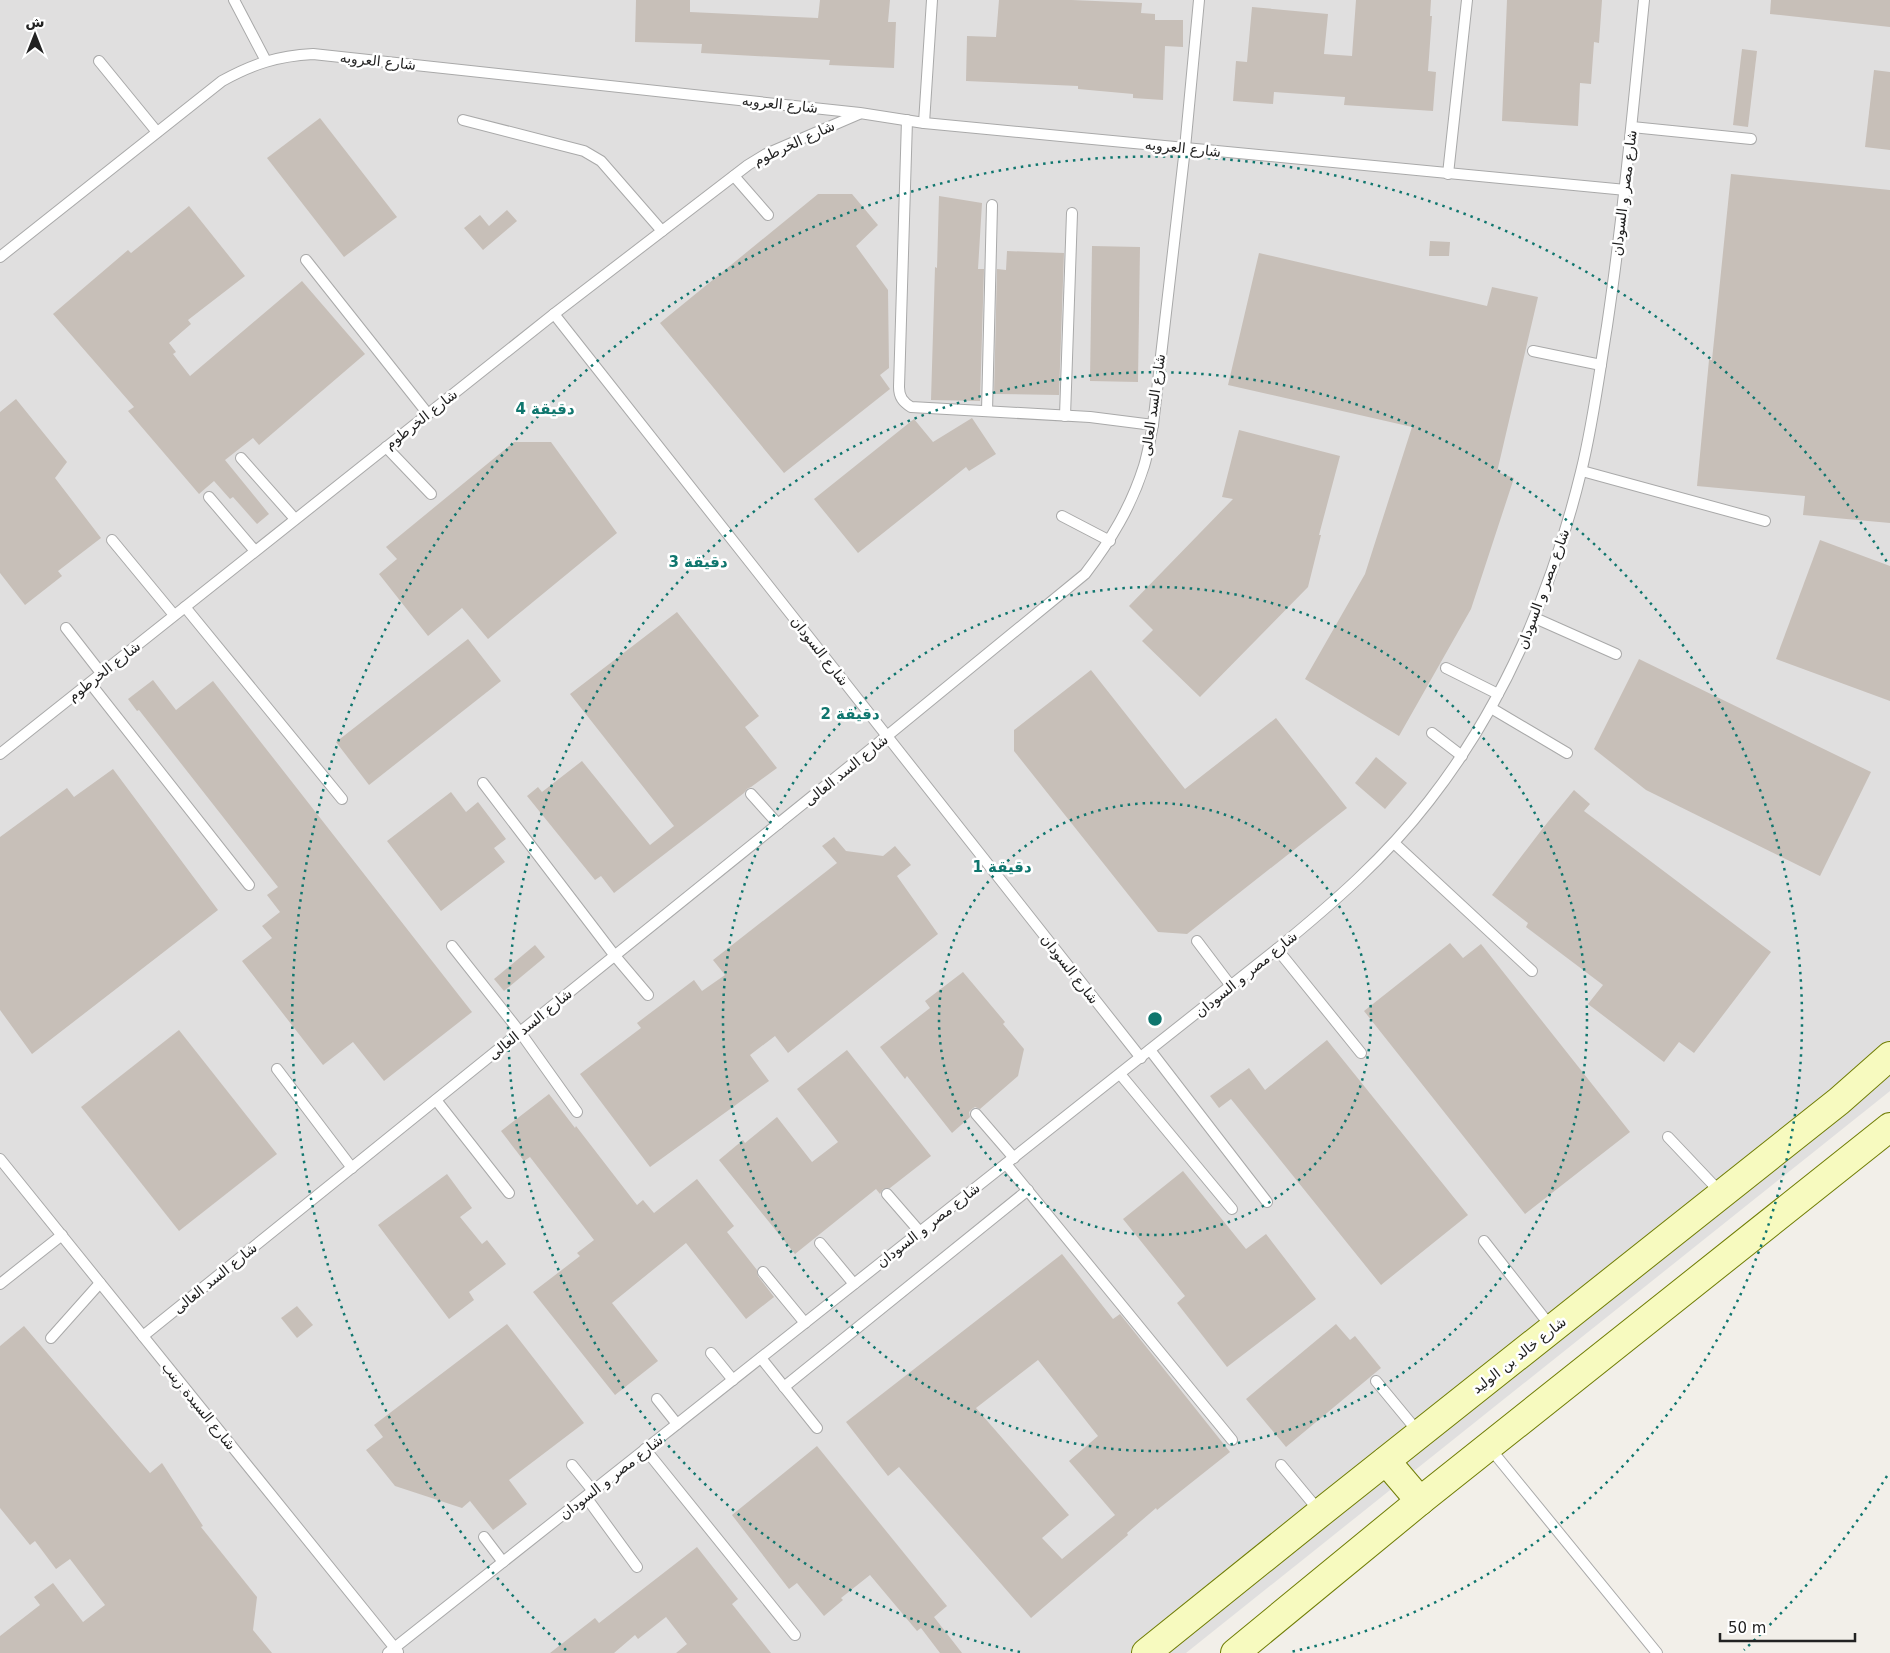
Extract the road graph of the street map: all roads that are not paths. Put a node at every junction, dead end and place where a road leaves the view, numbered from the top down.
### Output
1 (234, 0) edge
2 (932, 0) edge
3 (1199, 0) edge
4 (1467, 0) edge
5 (1644, 0) edge
6 (99, 61) dead end
7 (266, 61) junction
8 (860, 113) junction
9 (463, 120) dead end
10 (907, 120) junction
11 (924, 123) junction
12 (1632, 127) junction
13 (157, 132) junction
14 (1751, 139) dead end
15 (1185, 148) junction
16 (1448, 174) junction
17 (734, 176) junction
18 (1626, 190) junction
19 (992, 205) dead end
20 (1072, 213) dead end
21 (768, 215) dead end
22 (662, 231) junction
23 (0, 257) edge
24 (306, 260) dead end
25 (554, 314) junction
26 (1533, 351) dead end
27 (1601, 365) junction
28 (987, 411) junction
29 (428, 414) junction
30 (1065, 416) junction
31 (1153, 425) junction
32 (386, 447) junction
33 (241, 458) dead end
34 (1582, 471) junction
35 (431, 494) dead end
36 (209, 497) dead end
37 (1062, 516) dead end
38 (295, 519) junction
39 (1765, 521) dead end
40 (112, 540) dead end
41 (1110, 540) junction
42 (255, 551) junction
43 (185, 607) junction
44 (174, 615) junction
45 (1535, 618) junction
46 (66, 628) dead end
47 (1616, 654) dead end
48 (1446, 668) dead end
49 (101, 673) junction
50 (90, 683) junction
51 (1498, 694) junction
52 (1491, 708) junction
53 (1432, 733) dead end
54 (887, 736) junction
55 (2, 748) edge
56 (1567, 753) dead end
57 (1462, 756) junction
58 (483, 783) dead end
59 (751, 794) dead end
60 (342, 799) dead end
61 (778, 824) junction
62 (1394, 844) junction
63 (249, 885) dead end
64 (1197, 941) dead end
65 (452, 946) dead end
66 (1277, 949) junction
67 (615, 956) junction
68 (1532, 971) dead end
69 (1231, 986) junction
70 (648, 995) dead end
71 (520, 1032) junction
72 (1150, 1050) junction
73 (1361, 1053) dead end
74 (1890, 1056) edge
75 (1141, 1058) junction
76 (278, 1069) dead end
77 (1120, 1074) junction
78 (436, 1100) junction
79 (578, 1112) dead end
80 (976, 1114) dead end
81 (1890, 1127) edge
82 (1668, 1137) dead end
83 (1877, 1146) edge
84 (0, 1158) edge
85 (1010, 1161) junction
86 (352, 1168) junction
87 (1028, 1190) junction
88 (509, 1193) dead end
89 (887, 1194) dead end
90 (1722, 1194) junction
91 (1267, 1202) dead end
92 (1232, 1209) dead end
93 (920, 1232) junction
94 (62, 1235) junction
95 (1484, 1241) dead end
96 (820, 1243) dead end
97 (763, 1272) dead end
98 (100, 1283) junction
99 (0, 1284) edge
100 (854, 1284) junction
101 (805, 1323) junction
102 (1552, 1328) junction
103 (143, 1336) junction
104 (51, 1338) dead end
105 (711, 1353) dead end
106 (761, 1358) junction
107 (733, 1380) junction
108 (1376, 1381) dead end
109 (784, 1386) junction
110 (657, 1398) dead end
111 (677, 1424) junction
112 (818, 1428) dead end
113 (1420, 1434) junction
114 (1232, 1440) dead end
115 (1488, 1446) junction
116 (646, 1449) junction
117 (1386, 1461) junction
118 (1281, 1465) dead end
119 (572, 1466) dead end
120 (589, 1494) junction
121 (1420, 1501) junction
122 (1320, 1513) junction
123 (484, 1537) dead end
124 (503, 1562) junction
125 (637, 1567) dead end
126 (795, 1635) dead end
127 (393, 1651) edge
128 (1146, 1653) edge
129 (1236, 1653) edge
130 (1657, 1653) edge

1 - 7 lane
2 - 11 lane
3 - 15 lane, شارع السد العالى
4 - 16 lane
5 - 12 lane, شارع مصر و السودان
6 - 13 lane
7 - 8 lane, شارع العروبه
7 - 13 lane, شارع العروبه
8 - 10 lane, شارع العروبه
8 - 17 lane, شارع الخرطوم
9 - 22 lane
10 - 11 lane, شارع العروبه
10 - 28 lane
11 - 15 lane, شارع العروبه
12 - 14 lane
12 - 18 lane, شارع مصر و السودان
13 - 23 lane, شارع العروبه
15 - 16 lane, شارع العروبه
15 - 31 lane, شارع السد العالى
16 - 18 lane, شارع العروبه
17 - 21 lane
17 - 22 lane, شارع الخرطوم
18 - 27 lane, شارع مصر و السودان
19 - 28 lane
20 - 30 lane
22 - 25 lane, شارع الخرطوم
24 - 29 lane
25 - 29 lane, شارع الخرطوم
25 - 54 lane, شارع السودان
26 - 27 lane
27 - 34 lane, شارع مصر و السودان
28 - 30 lane
29 - 32 lane, شارع الخرطوم
30 - 31 lane
31 - 41 lane, شارع السد العالى
32 - 35 lane
32 - 38 lane, شارع الخرطوم
33 - 38 lane
34 - 39 lane
34 - 45 lane, شارع مصر و السودان
36 - 42 lane
37 - 41 lane
38 - 42 lane, شارع الخرطوم
40 - 44 lane
41 - 54 lane, شارع السد العالى
42 - 43 lane, شارع الخرطوم
43 - 44 lane, شارع الخرطوم
43 - 60 lane
44 - 49 lane, شارع الخرطوم
45 - 47 lane
45 - 51 lane, شارع مصر و السودان
46 - 49 lane
48 - 51 lane
49 - 50 lane, شارع الخرطوم
50 - 55 lane, شارع الخرطوم
50 - 63 lane
51 - 52 lane, شارع مصر و السودان
52 - 56 lane
52 - 57 lane, شارع مصر و السودان
53 - 57 lane
54 - 61 lane, شارع السد العالى
54 - 75 lane, شارع السودان
57 - 62 lane, شارع مصر و السودان
58 - 67 lane
59 - 61 lane
61 - 67 lane, شارع السد العالى
62 - 66 lane, شارع مصر و السودان
62 - 68 lane
64 - 69 lane
65 - 71 lane
66 - 69 lane, شارع مصر و السودان
66 - 73 lane
67 - 70 lane
67 - 71 lane, شارع السد العالى
69 - 72 lane, شارع مصر و السودان
71 - 78 lane, شارع السد العالى
71 - 79 lane
72 - 75 lane, شارع مصر و السودان
72 - 91 lane
74 - 90 main road, شارع خالد بن الوليد
75 - 77 lane, شارع مصر و السودان
76 - 86 lane
77 - 85 lane, شارع مصر و السودان
77 - 92 lane
78 - 86 lane, شارع السد العالى
78 - 88 lane
80 - 85 lane
81 - 83 main road
82 - 90 lane
83 - 115 main road
84 - 94 lane, شارع السيدة زينب
85 - 87 lane
85 - 93 lane, شارع مصر و السودان
86 - 103 lane, شارع السد العالى
87 - 109 lane
87 - 114 lane
89 - 93 lane
90 - 102 main road, شارع خالد بن الوليد
93 - 100 lane, شارع مصر و السودان
94 - 98 lane, شارع السيدة زينب
94 - 99 lane
95 - 102 lane
96 - 100 lane
97 - 101 lane
98 - 103 lane, شارع السيدة زينب
98 - 104 lane
100 - 101 lane, شارع مصر و السودان
101 - 106 lane, شارع مصر و السودان
102 - 113 main road, شارع خالد بن الوليد
103 - 127 lane, شارع السيدة زينب
105 - 107 lane
106 - 107 lane, شارع مصر و السودان
106 - 109 lane
107 - 111 lane, شارع مصر و السودان
108 - 113 lane
109 - 112 lane
110 - 111 lane
111 - 116 lane, شارع مصر و السودان
113 - 117 main road, شارع خالد بن الوليد
115 - 121 main road
115 - 130 lane
116 - 120 lane, شارع مصر و السودان
116 - 126 lane
117 - 121 main road
117 - 122 main road, شارع خالد بن الوليد
118 - 122 lane
119 - 120 lane
120 - 124 lane, شارع مصر و السودان
120 - 125 lane
121 - 129 main road
122 - 128 main road, شارع خالد بن الوليد
123 - 124 lane
124 - 127 lane, شارع مصر و السودان

